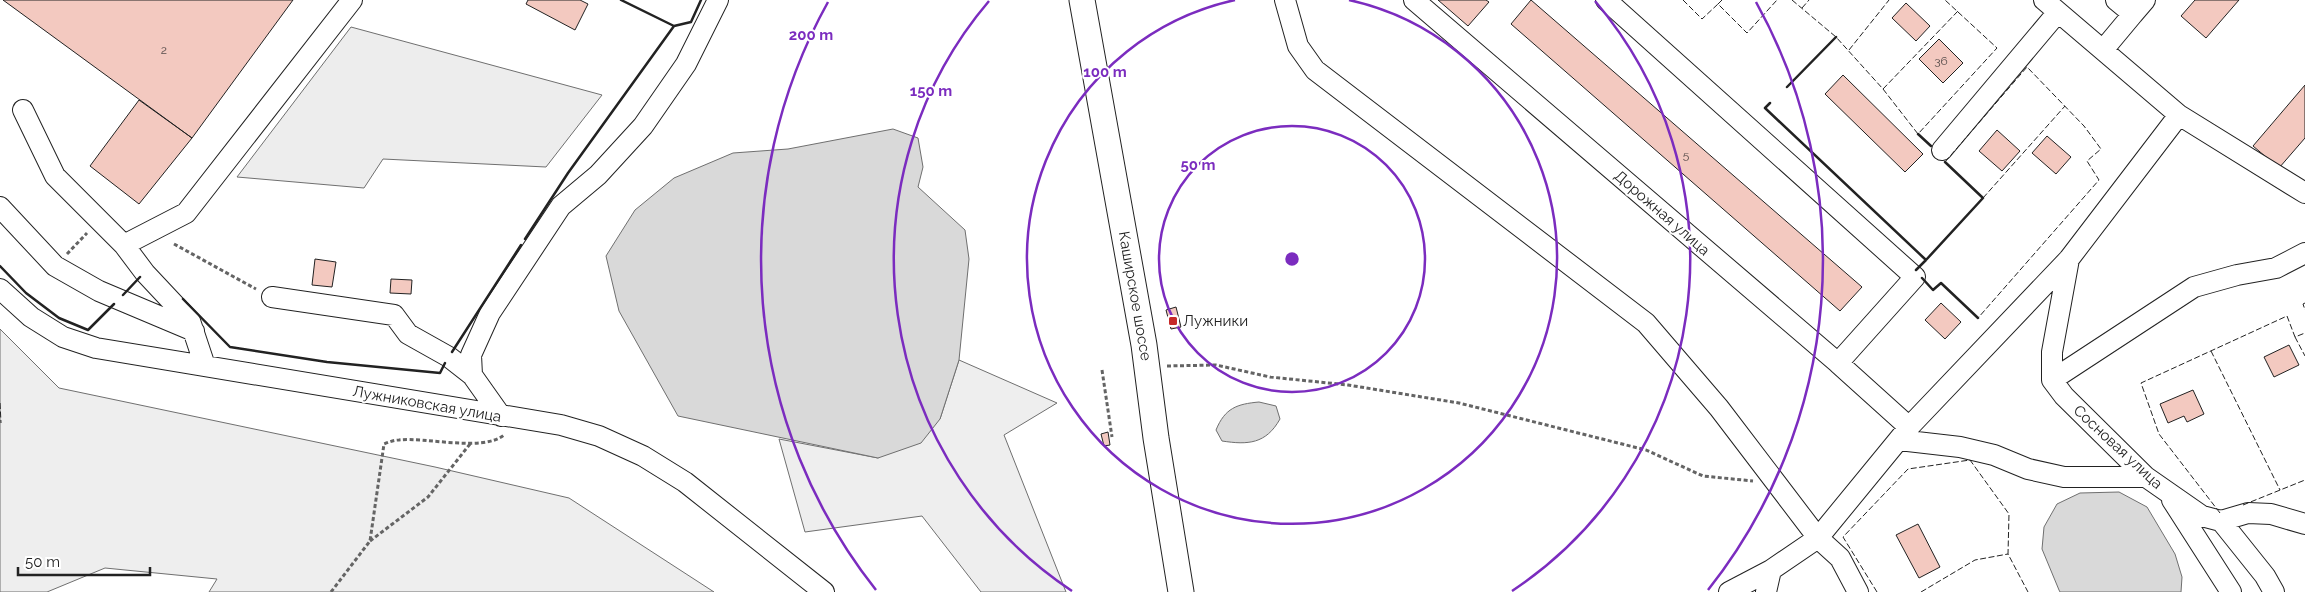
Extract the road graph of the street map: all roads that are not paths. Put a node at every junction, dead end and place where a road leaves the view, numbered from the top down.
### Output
1 (352, 0) edge
2 (718, 0) edge
3 (1082, 0) edge
4 (1285, 0) edge
5 (1414, 0) edge
6 (1606, 0) edge
7 (2116, 0) edge
8 (2051, 6) edge
9 (2139, 7) edge
10 (2103, 50) junction
11 (23, 110) dead end
12 (2179, 115) junction
13 (1942, 150) dead end
14 (2305, 193) edge
15 (0, 208) edge
16 (124, 245) junction
17 (2305, 253) edge
18 (2069, 259) junction
19 (0, 289) edge
20 (272, 297) road end
21 (194, 331) junction
22 (1838, 363) junction
23 (206, 366) junction
24 (472, 375) junction
25 (2052, 380) junction
26 (501, 416) junction
27 (1904, 434) junction
28 (2146, 477) junction
29 (2168, 494) junction
30 (2221, 521) junction
31 (2305, 524) edge
32 (1818, 538) junction
33 (1771, 570) junction
34 (824, 592) edge
35 (1181, 592) edge
36 (1728, 592) edge
37 (1766, 592) edge
38 (1858, 592) edge
39 (2231, 592) edge
40 (2274, 592) edge

1 - 16 street
2 - 24 street
3 - 35 main road, Каширское шоссе
4 - 32 street
5 - 22 street, Дорожная улица
6 - 22 street
7 - 9 street
8 - 10 street
8 - 13 street
9 - 10 street
10 - 12 street
11 - 16 street
12 - 14 street
12 - 18 street
15 - 21 street
16 - 21 street
17 - 25 street
18 - 25 street
18 - 27 street
19 - 23 street, Лужниковская улица
20 - 24 street
21 - 23 street
22 - 27 street, Дорожная улица
23 - 26 street, Лужниковская улица
24 - 26 street
25 - 28 street, Сосновая улица
26 - 34 street, Лужниковская улица
27 - 28 street
27 - 32 street
28 - 29 street, Сосновая улица
29 - 30 street, Сосновая улица
29 - 39 street
30 - 31 street
30 - 40 street
32 - 33 street
32 - 38 street
33 - 36 street
33 - 37 street

